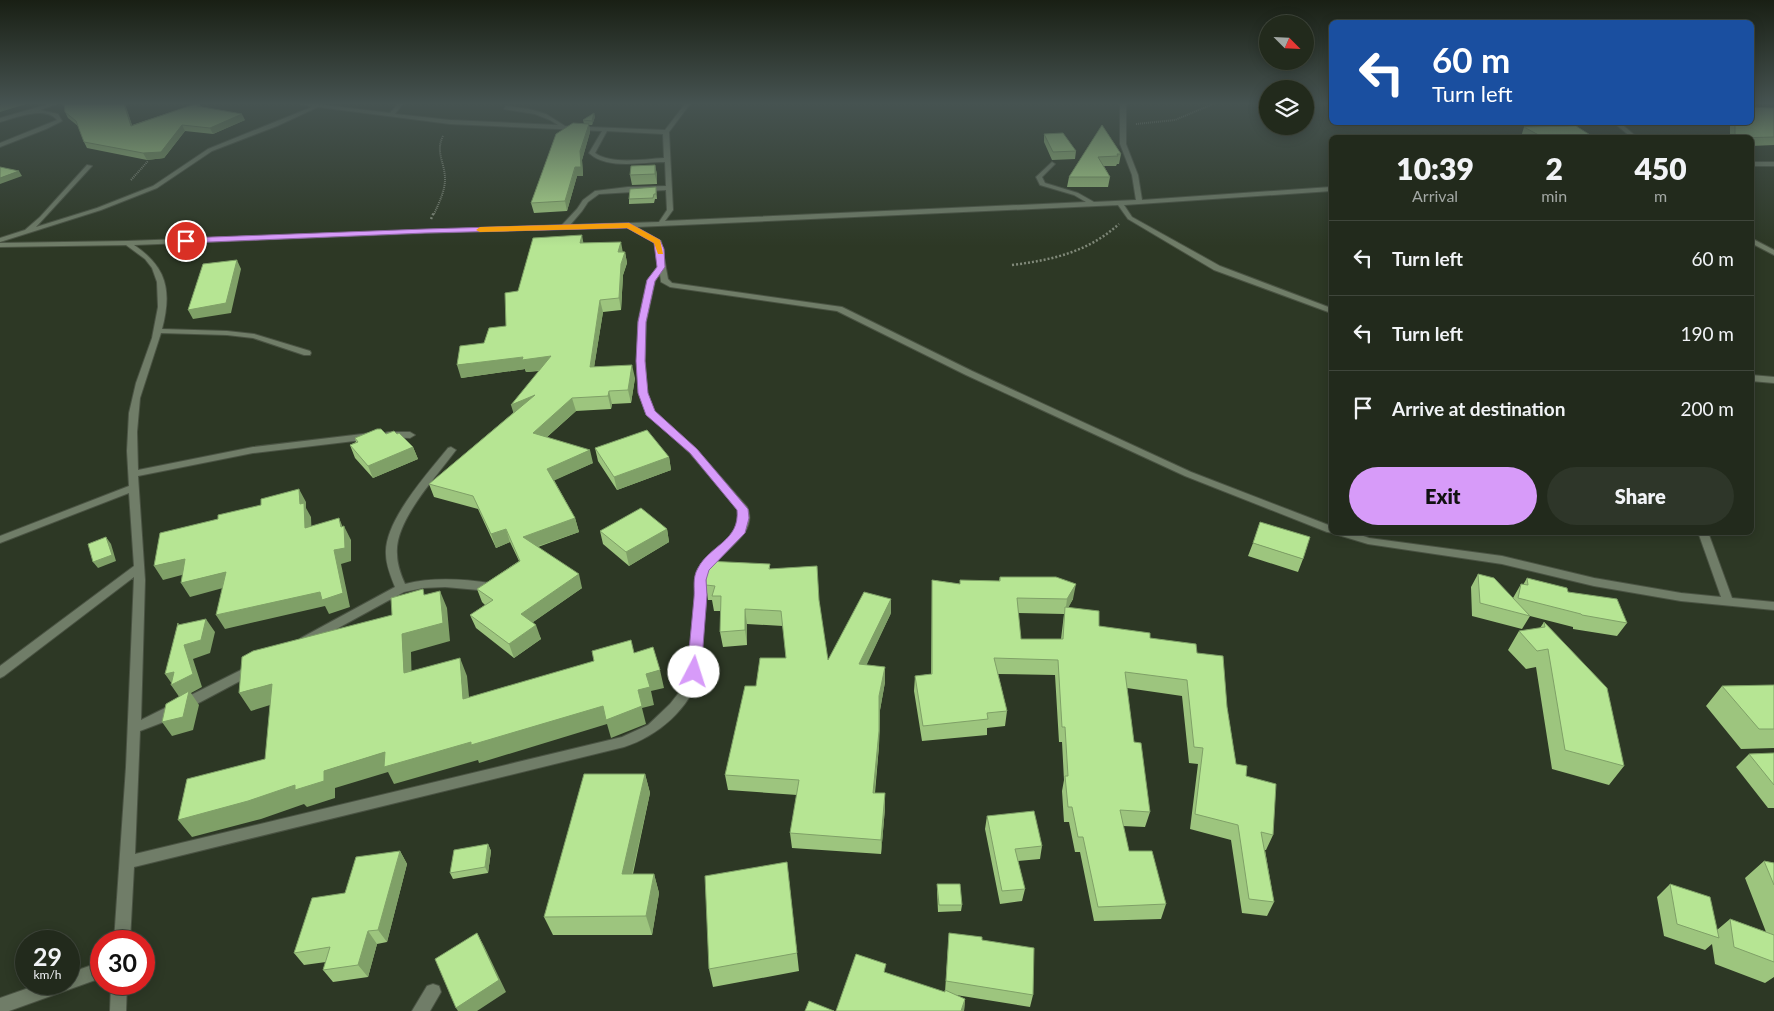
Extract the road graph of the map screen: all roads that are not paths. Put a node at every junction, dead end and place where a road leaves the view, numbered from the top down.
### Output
1 (208, 151) edge
2 (593, 151) edge
3 (667, 151) edge
4 (1126, 151) edge
5 (667, 160) junction
6 (1052, 164) dead end
7 (1754, 164) edge
8 (1774, 164) edge
9 (89, 166) dead end
10 (668, 188) junction
11 (1329, 190) edge
12 (1139, 202) junction
13 (1120, 203) junction
14 (1093, 204) junction
15 (661, 223) junction
16 (629, 226) junction
17 (563, 228) junction
18 (23, 233) junction
19 (0, 240) edge
20 (1754, 242) edge
21 (127, 243) junction
22 (0, 245) edge
23 (1774, 254) edge
24 (661, 267) junction
25 (1329, 310) edge
26 (156, 331) junction
27 (308, 353) dead end
28 (1754, 378) edge
29 (1774, 380) edge
30 (410, 435) dead end
31 (450, 450) dead end
32 (134, 474) junction
33 (133, 488) junction
34 (1329, 529) edge
35 (1349, 535) edge
36 (1703, 535) edge
37 (0, 540) edge
38 (139, 567) junction
39 (490, 587) edge
40 (402, 590) junction
41 (1728, 601) junction
42 (1774, 606) edge
43 (297, 645) edge
44 (263, 663) edge
45 (0, 673) edge
46 (134, 728) junction
47 (127, 862) junction
48 (123, 930) edge
49 (433, 992) dead end
50 (31, 995) edge
51 (119, 995) edge
52 (0, 1006) edge
53 (118, 1011) edge
54 (420, 1011) edge

1 - 18 street
2 - 5 street
3 - 5 street
4 - 12 street
5 - 10 street
6 - 14 street
7 - 8 street
9 - 18 street
10 - 15 street
10 - 17 street
11 - 12 street
12 - 13 street
13 - 14 street
13 - 25 street
14 - 15 street
15 - 16 street
16 - 17 street
16 - 24 street
17 - 21 street
18 - 19 street
20 - 23 street
21 - 22 street
21 - 26 street
24 - 34 street
24 - 47 street
26 - 27 street
26 - 32 street
28 - 29 street
30 - 32 street
31 - 40 street
32 - 33 street
33 - 37 street
33 - 38 street
35 - 41 street
36 - 41 street
38 - 45 street
38 - 46 street
39 - 40 street
40 - 43 street
41 - 42 street
44 - 46 street
46 - 47 street
47 - 48 street
49 - 54 street
50 - 52 street
51 - 53 street

